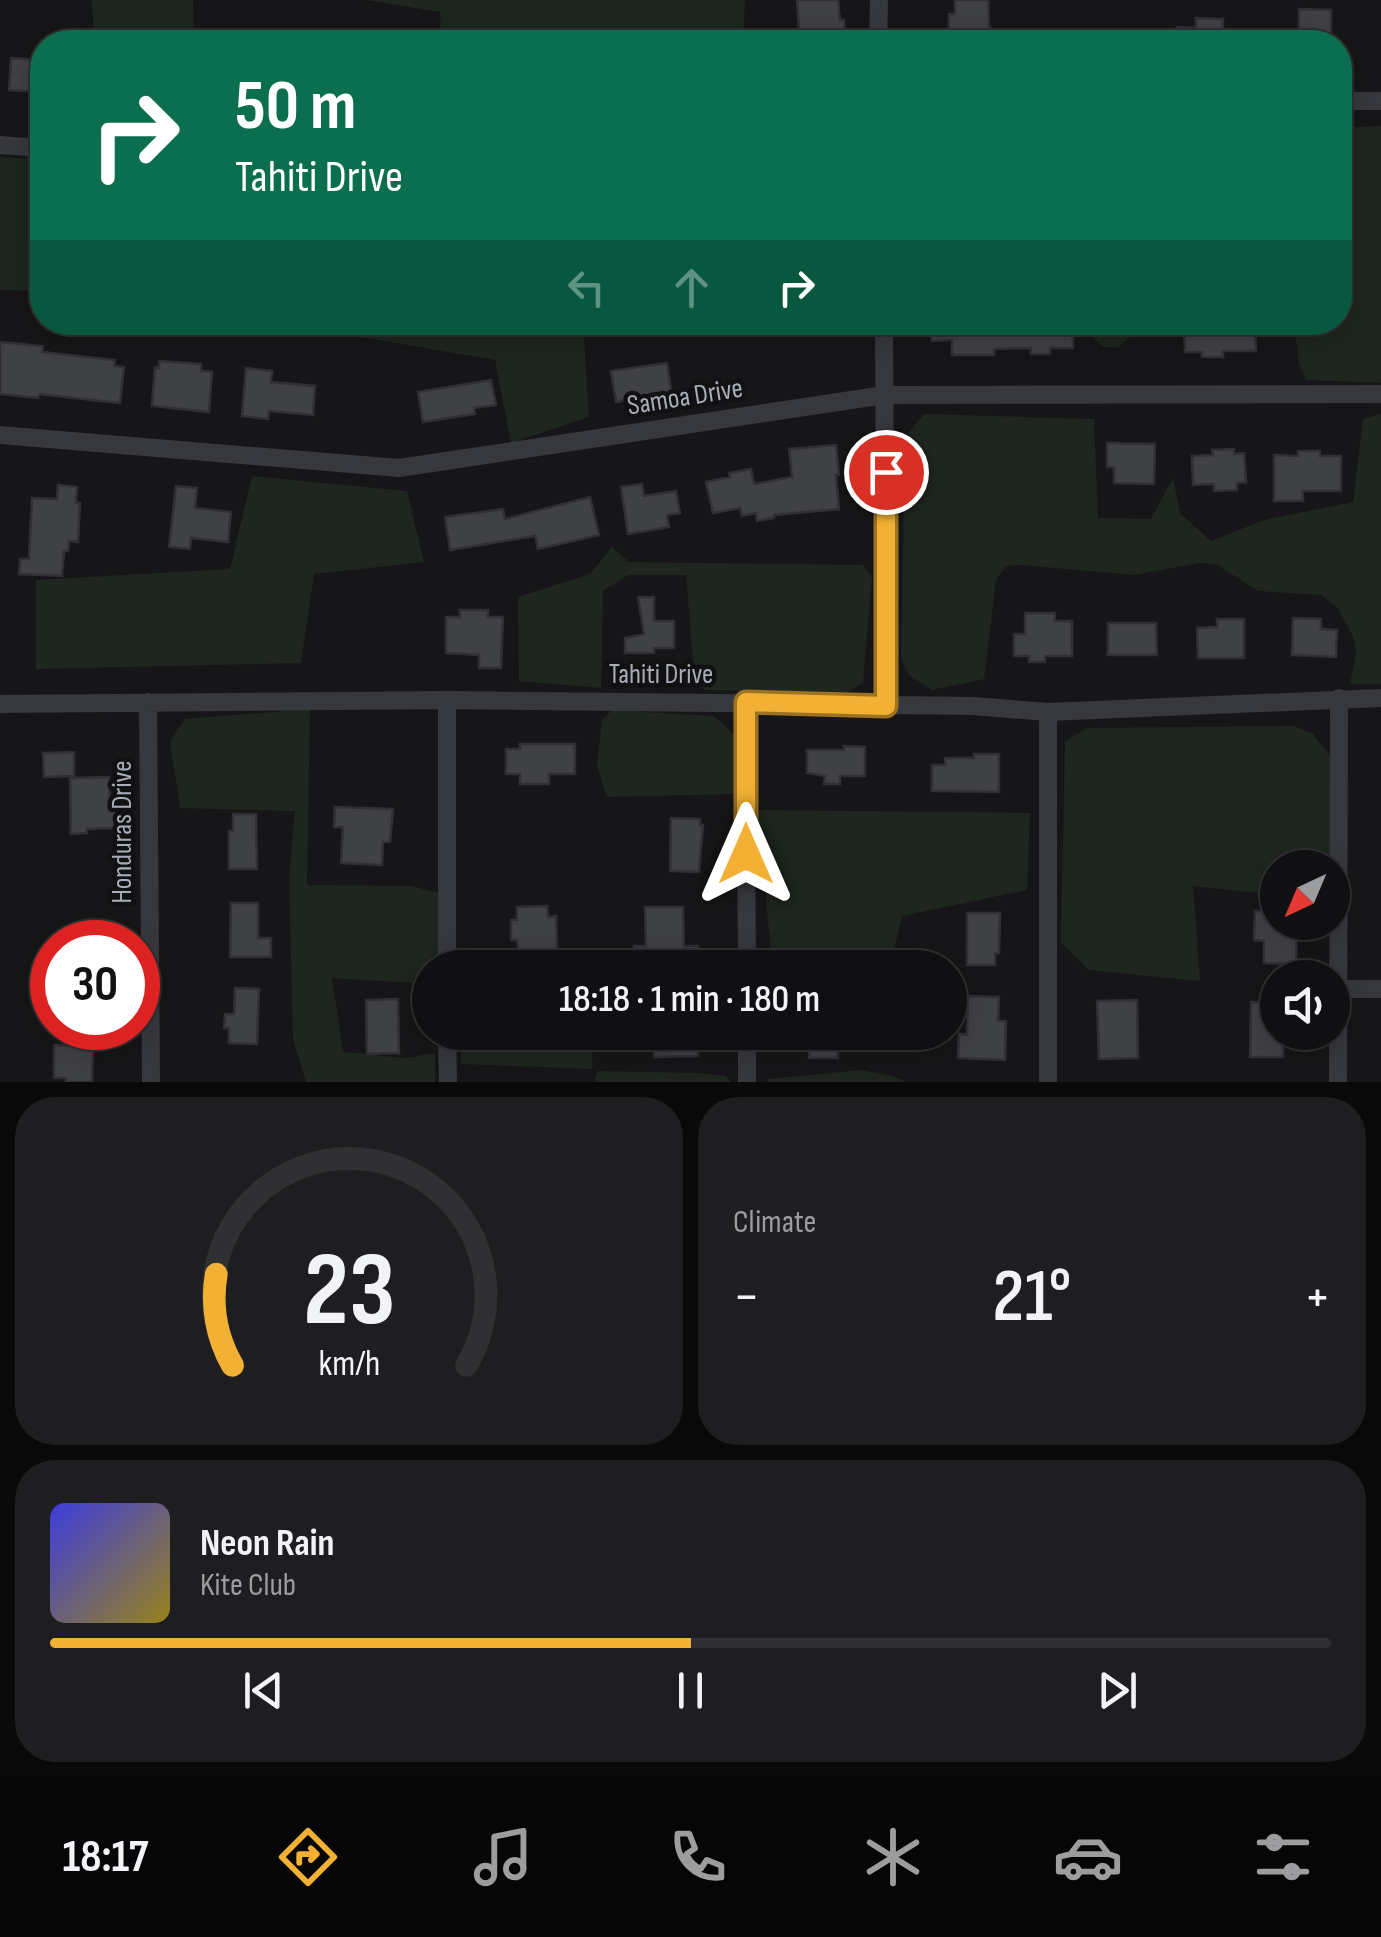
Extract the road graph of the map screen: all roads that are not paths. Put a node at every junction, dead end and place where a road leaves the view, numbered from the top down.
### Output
1 (878, 0) edge
2 (878, 30) edge
3 (1352, 101) edge
4 (1381, 101) edge
5 (0, 145) edge
6 (30, 147) edge
7 (884, 335) edge
8 (886, 394) junction
9 (1381, 394) edge
10 (0, 436) edge
11 (1340, 698) junction
12 (1381, 698) edge
13 (446, 700) junction
14 (148, 702) junction
15 (746, 702) junction
16 (0, 704) edge
17 (886, 706) junction
18 (1048, 712) junction
19 (447, 950) edge
20 (747, 950) edge
21 (1338, 960) edge
22 (1350, 989) edge
23 (1381, 989) edge
24 (448, 1050) edge
25 (747, 1050) edge
26 (1338, 1050) edge
27 (151, 1082) edge
28 (448, 1082) edge
29 (747, 1082) edge
30 (1048, 1082) edge
31 (1338, 1082) edge

1 - 2 street
3 - 4 street
5 - 6 street
7 - 8 street
8 - 9 street, Samoa Drive
8 - 10 street, Samoa Drive
8 - 17 street
11 - 12 street, Tahiti Drive
11 - 18 street, Tahiti Drive
11 - 21 street
13 - 14 street, Tahiti Drive
13 - 15 street, Tahiti Drive
13 - 19 street
14 - 16 street, Tahiti Drive
14 - 27 street, Honduras Drive
15 - 17 street, Tahiti Drive
15 - 20 street
17 - 18 street, Tahiti Drive
18 - 30 street
22 - 23 street
24 - 28 street
25 - 29 street
26 - 31 street

